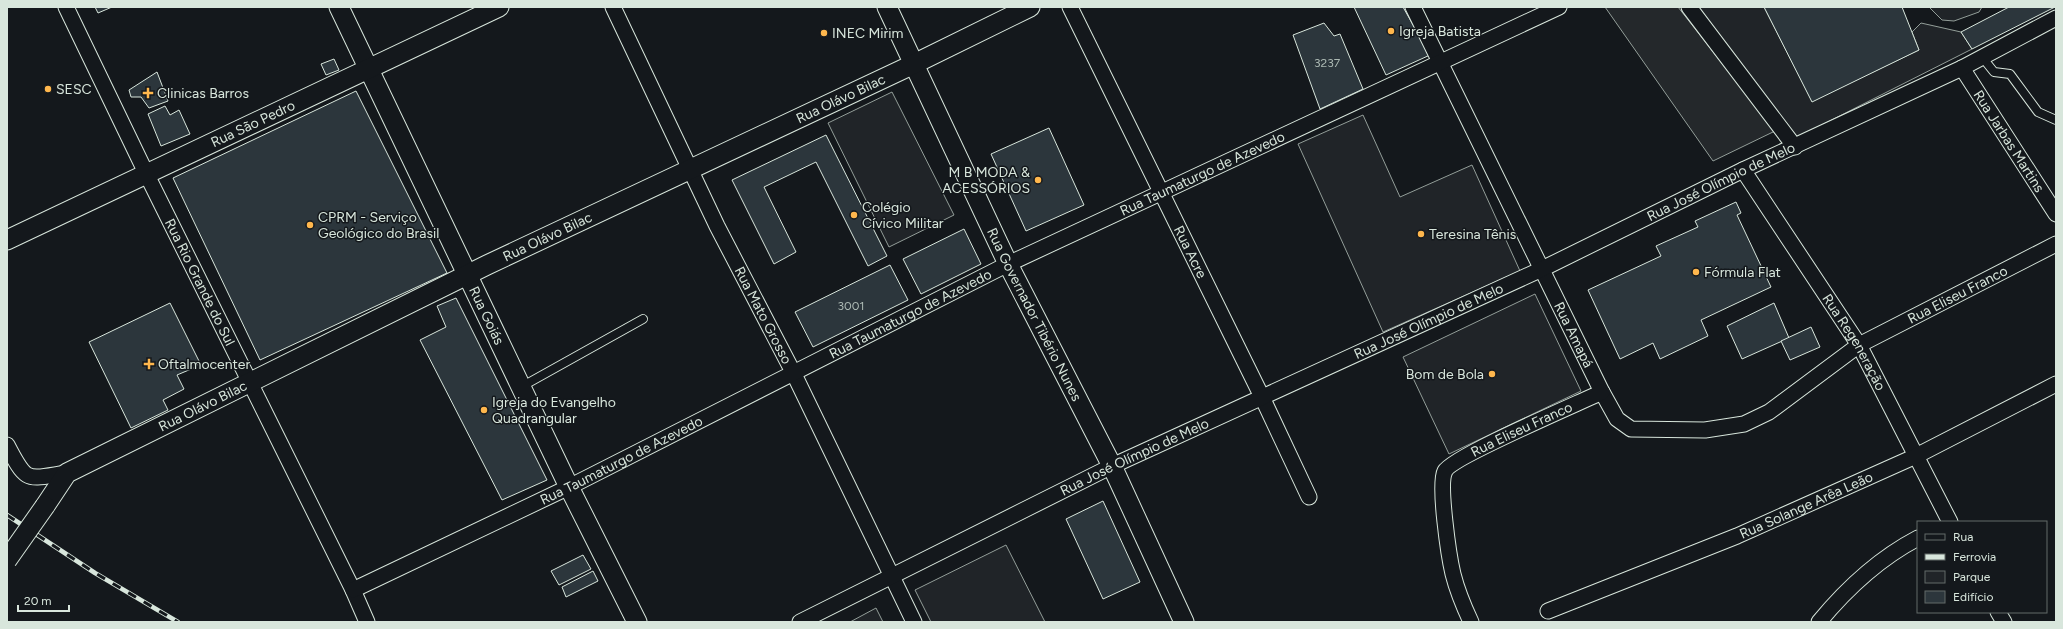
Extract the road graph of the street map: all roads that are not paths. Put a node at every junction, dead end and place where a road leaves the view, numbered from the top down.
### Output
1 (66, 7) edge
2 (339, 7) edge
3 (499, 7) edge
4 (613, 7) edge
5 (887, 7) edge
6 (1030, 7) edge
7 (1070, 7) edge
8 (1413, 7) edge
9 (1559, 7) edge
10 (1689, 7) edge
11 (2056, 18) edge
12 (1982, 57) junction
13 (1440, 62) junction
14 (914, 64) junction
15 (1962, 68) junction
16 (369, 70) junction
17 (2056, 120) edge
18 (1795, 147) junction
19 (692, 168) junction
20 (1743, 170) junction
21 (146, 174) junction
22 (1162, 192) junction
23 (2056, 214) edge
24 (7, 240) edge
25 (2056, 244) edge
26 (1008, 264) junction
27 (1542, 269) junction
28 (468, 275) junction
29 (643, 319) dead end
30 (1859, 345) junction
31 (793, 372) junction
32 (250, 382) junction
33 (2056, 384) edge
34 (522, 387) junction
35 (1602, 392) junction
36 (1262, 397) junction
37 (7, 445) edge
38 (1916, 456) junction
39 (1112, 466) junction
40 (68, 473) junction
41 (569, 487) junction
42 (1308, 498) dead end
43 (1948, 521) edge
44 (1917, 539) edge
45 (7, 560) edge
46 (892, 576) junction
47 (353, 590) junction
48 (1548, 611) dead end
49 (1999, 613) edge
50 (367, 622) edge
51 (637, 622) edge
52 (800, 622) edge
53 (914, 622) edge
54 (1184, 622) edge
55 (1471, 622) edge
56 (1819, 622) edge
57 (2004, 622) edge

1 - 21 street, Rua Rio Grande do Sul
2 - 16 street, Rua Goiás
3 - 16 street, Rua São Pedro
4 - 19 street, Rua Mato Grosso
5 - 14 street, Rua Governador Tibério Nunes
6 - 14 street, Rua Olávo Bilac
7 - 22 street, Rua Acre
8 - 13 street, Rua Amapá
9 - 13 street, Rua Taumaturgo de Azevedo
10 - 18 street
11 - 12 street, Rua José Olímpio de Melo
12 - 15 street, Rua José Olímpio de Melo
12 - 17 lane
13 - 22 street, Rua Taumaturgo de Azevedo
13 - 27 street, Rua Amapá
14 - 19 street, Rua Olávo Bilac
14 - 26 street, Rua Governador Tibério Nunes
15 - 18 street, Rua José Olímpio de Melo
15 - 23 street, Rua Jarbas Martins
16 - 21 street, Rua São Pedro
16 - 28 street, Rua Goiás
18 - 20 street, Rua José Olímpio de Melo
19 - 28 street, Rua Olávo Bilac
19 - 31 street, Rua Mato Grosso
20 - 27 street, Rua José Olímpio de Melo
20 - 30 street, Rua Regeneração
21 - 24 street, Rua São Pedro
21 - 32 street, Rua Rio Grande do Sul
22 - 26 street, Rua Taumaturgo de Azevedo
22 - 36 street, Rua Acre
25 - 30 street, Rua Eliseu Franco
26 - 31 street, Rua Taumaturgo de Azevedo
26 - 39 street, Rua Governador Tibério Nunes
27 - 35 street, Rua Amapá
27 - 36 street, Rua José Olímpio de Melo
28 - 32 street, Rua Olávo Bilac
28 - 34 street, Rua Goiás
29 - 34 lane
30 - 35 street, Rua Amapá
30 - 38 street, Rua Regeneração
31 - 41 street, Rua Taumaturgo de Azevedo
31 - 46 street, Rua Mato Grosso
32 - 40 street, Rua Olávo Bilac
32 - 47 street, Rua Rio Grande do Sul
33 - 38 street, Rua Solange Arêa Leão
34 - 41 street, Rua Goiás
35 - 55 street, Rua Eliseu Franco
36 - 39 street, Rua José Olímpio de Melo
36 - 42 street, Rua Acre
37 - 40 street
38 - 43 street, Rua Regeneração
38 - 48 street, Rua Solange Arêa Leão
39 - 46 street, Rua José Olímpio de Melo
39 - 54 street, Rua Governador Tibério Nunes
40 - 45 street, bridge
41 - 47 street, Rua Taumaturgo de Azevedo
41 - 51 street, Rua Goiás
44 - 56 street
46 - 52 street, Rua José Olímpio de Melo
46 - 53 street, Rua Mato Grosso
47 - 50 street, Rua Rio Grande do Sul
49 - 57 street

